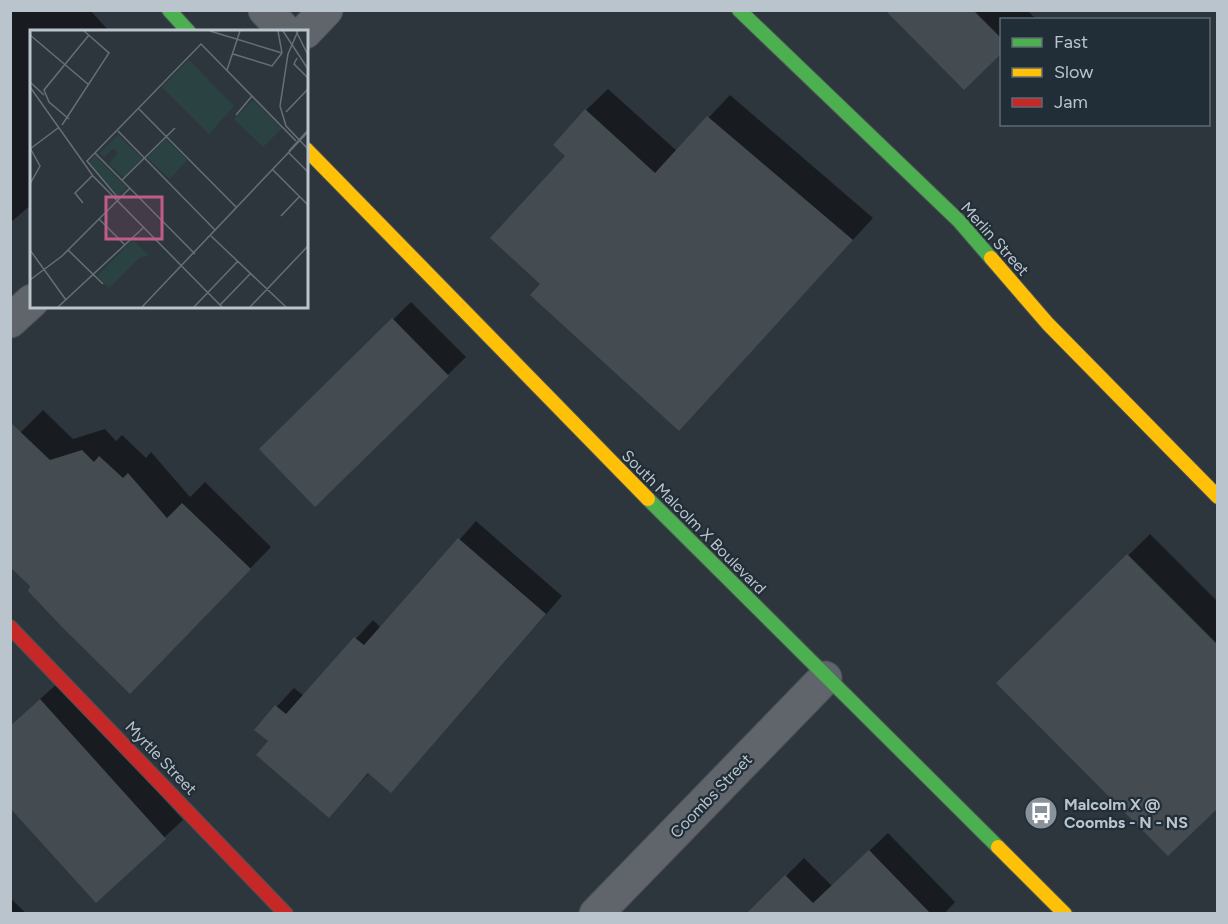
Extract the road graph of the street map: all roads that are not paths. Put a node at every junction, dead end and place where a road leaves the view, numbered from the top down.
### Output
1 (170, 10) edge
2 (265, 10) edge
3 (326, 10) edge
4 (739, 10) edge
5 (188, 30) edge
6 (284, 30) edge
7 (307, 30) edge
8 (308, 151) edge
9 (30, 303) edge
10 (10, 321) edge
11 (1218, 497) edge
12 (10, 627) edge
13 (825, 678) junction
14 (286, 914) edge
15 (596, 914) edge
16 (1065, 914) edge

1 - 5 street
2 - 6 street
3 - 7 street
4 - 11 street, Merlin Street
8 - 13 street, South Malcolm X Boulevard
9 - 10 street
12 - 14 street, Myrtle Street
13 - 15 street, Coombs Street
13 - 16 street, South Malcolm X Boulevard

